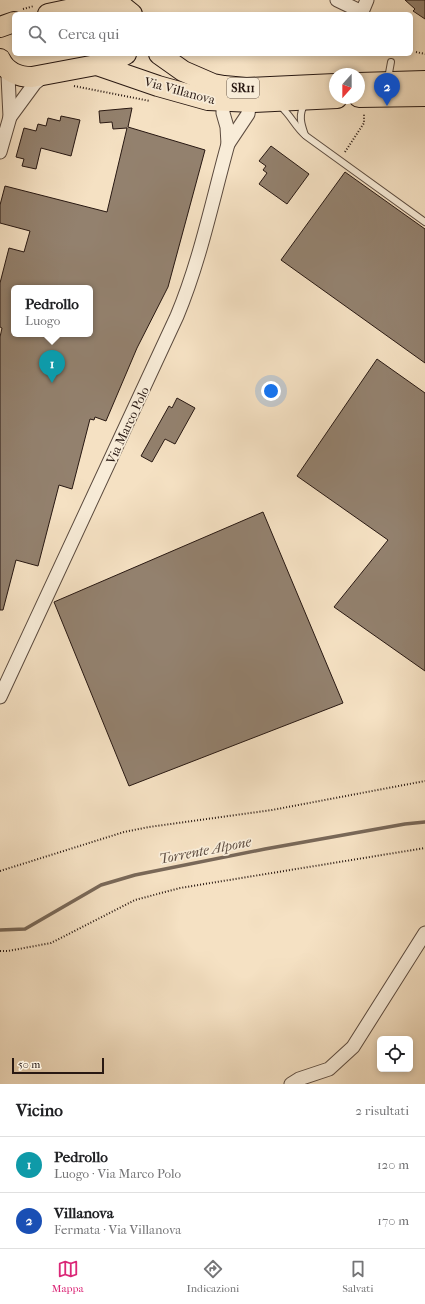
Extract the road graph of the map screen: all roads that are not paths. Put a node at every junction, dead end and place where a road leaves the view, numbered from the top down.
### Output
1 (337, 0) edge
2 (367, 0) edge
3 (58, 12) edge
4 (130, 12) edge
5 (122, 56) edge
6 (162, 56) edge
7 (391, 62) dead end
8 (2, 63) edge
9 (97, 65) junction
10 (46, 75) junction
11 (425, 81) edge
12 (390, 82) junction
13 (365, 83) edge
14 (329, 84) edge
15 (425, 96) edge
16 (365, 97) edge
17 (329, 98) edge
18 (308, 99) junction
19 (223, 101) junction
20 (250, 101) junction
21 (272, 101) junction
22 (10, 117) junction
23 (306, 136) junction
24 (228, 144) junction
25 (0, 152) edge
26 (425, 222) edge
27 (0, 697) edge
28 (425, 933) edge
29 (291, 1084) edge

1 - 2 street
3 - 4 main road
5 - 9 main road
6 - 14 main road, Via Villanova / SR11
7 - 12 lane
8 - 10 main road
8 - 22 street
9 - 10 main road
9 - 19 main road, Via Villanova / SR11
10 - 22 street
11 - 12 main road
12 - 13 main road
15 - 16 main road
17 - 18 main road, Via Villanova / SR11
18 - 21 main road, Via Villanova / SR11
18 - 23 lane
19 - 20 main road, Via Villanova / SR11
19 - 24 street, Via Marco Polo
20 - 21 main road, Via Villanova / SR11
20 - 24 street, Via Marco Polo
21 - 23 lane
22 - 25 street
23 - 26 lane
24 - 27 street, Via Marco Polo
28 - 29 street

